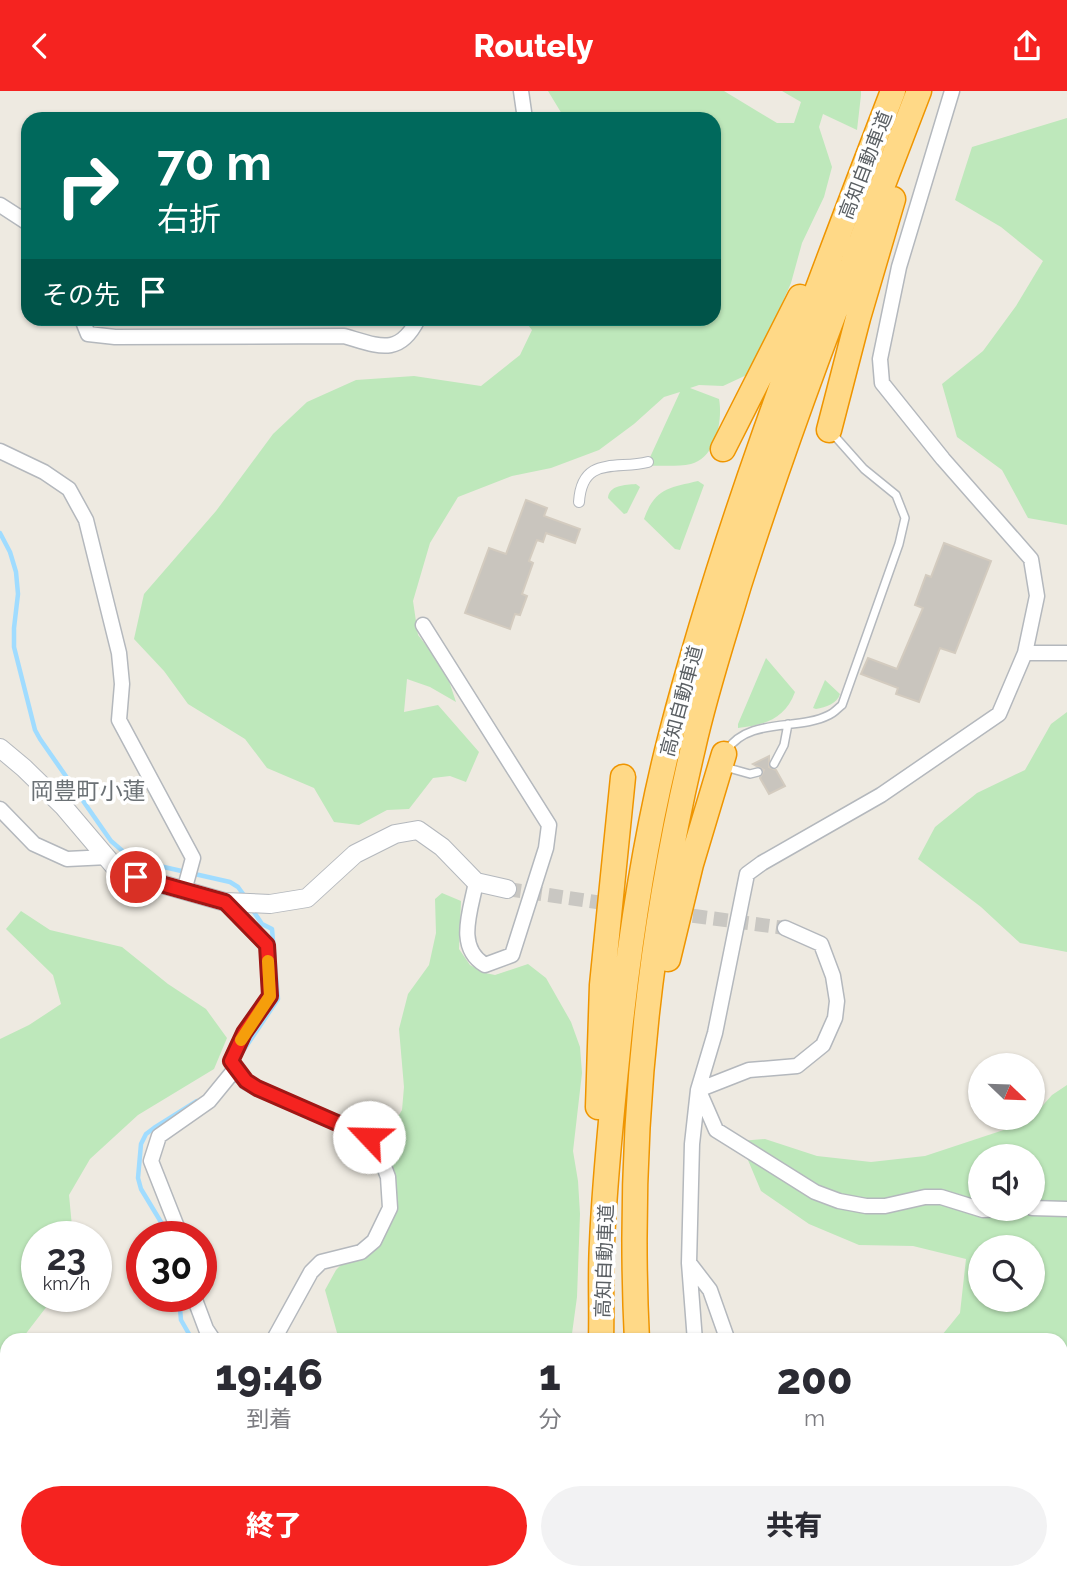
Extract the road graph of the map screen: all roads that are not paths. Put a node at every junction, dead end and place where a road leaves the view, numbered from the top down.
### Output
1 (521, 91) edge
2 (887, 91) edge
3 (893, 91) edge
4 (919, 91) edge
5 (926, 91) edge
6 (952, 91) edge
7 (524, 112) edge
8 (0, 205) edge
9 (21, 218) edge
10 (85, 326) edge
11 (414, 326) edge
12 (829, 430) joint
13 (723, 449) dead end
14 (0, 451) edge
15 (648, 462) dead end
16 (579, 502) dead end
17 (424, 625) dead end
18 (1025, 653) junction
19 (1067, 653) edge
20 (788, 724) junction
21 (0, 748) edge
22 (722, 760) junction
23 (774, 764) dead end
24 (758, 772) dead end
25 (624, 777) dead end
26 (0, 809) edge
27 (108, 857) junction
28 (187, 878) junction
29 (476, 882) junction
30 (507, 890) tunnel mouth
31 (232, 902) junction
32 (785, 928) tunnel mouth
33 (234, 1065) junction
34 (698, 1090) junction
35 (968, 1205) edge
36 (1045, 1208) edge
37 (1067, 1209) edge
38 (175, 1221) edge
39 (634, 1222) junction
40 (602, 1244) junction
41 (689, 1263) junction
42 (200, 1312) edge
43 (209, 1333) edge
44 (277, 1333) edge
45 (601, 1333) edge
46 (637, 1333) edge
47 (694, 1333) edge
48 (725, 1333) edge

1 - 7 street
2 - 13 highway
3 - 40 highway, 高知自動車道
4 - 39 highway, 高知自動車道
5 - 12 highway
6 - 18 street
8 - 9 street
10 - 11 street
12 - 20 lane
14 - 28 street
15 - 16 street
17 - 29 street
18 - 19 street
18 - 34 street
20 - 22 lane
20 - 23 lane
21 - 27 street
22 - 24 lane
22 - 39 highway
25 - 40 highway
26 - 27 street
27 - 28 street
28 - 31 street
29 - 30 street
29 - 31 street
31 - 33 street
32 - 34 street
33 - 38 street
33 - 44 street
34 - 35 street
34 - 41 street
36 - 37 street
39 - 46 highway, 高知自動車道
40 - 45 highway, 高知自動車道
41 - 47 street
41 - 48 street
42 - 43 street

